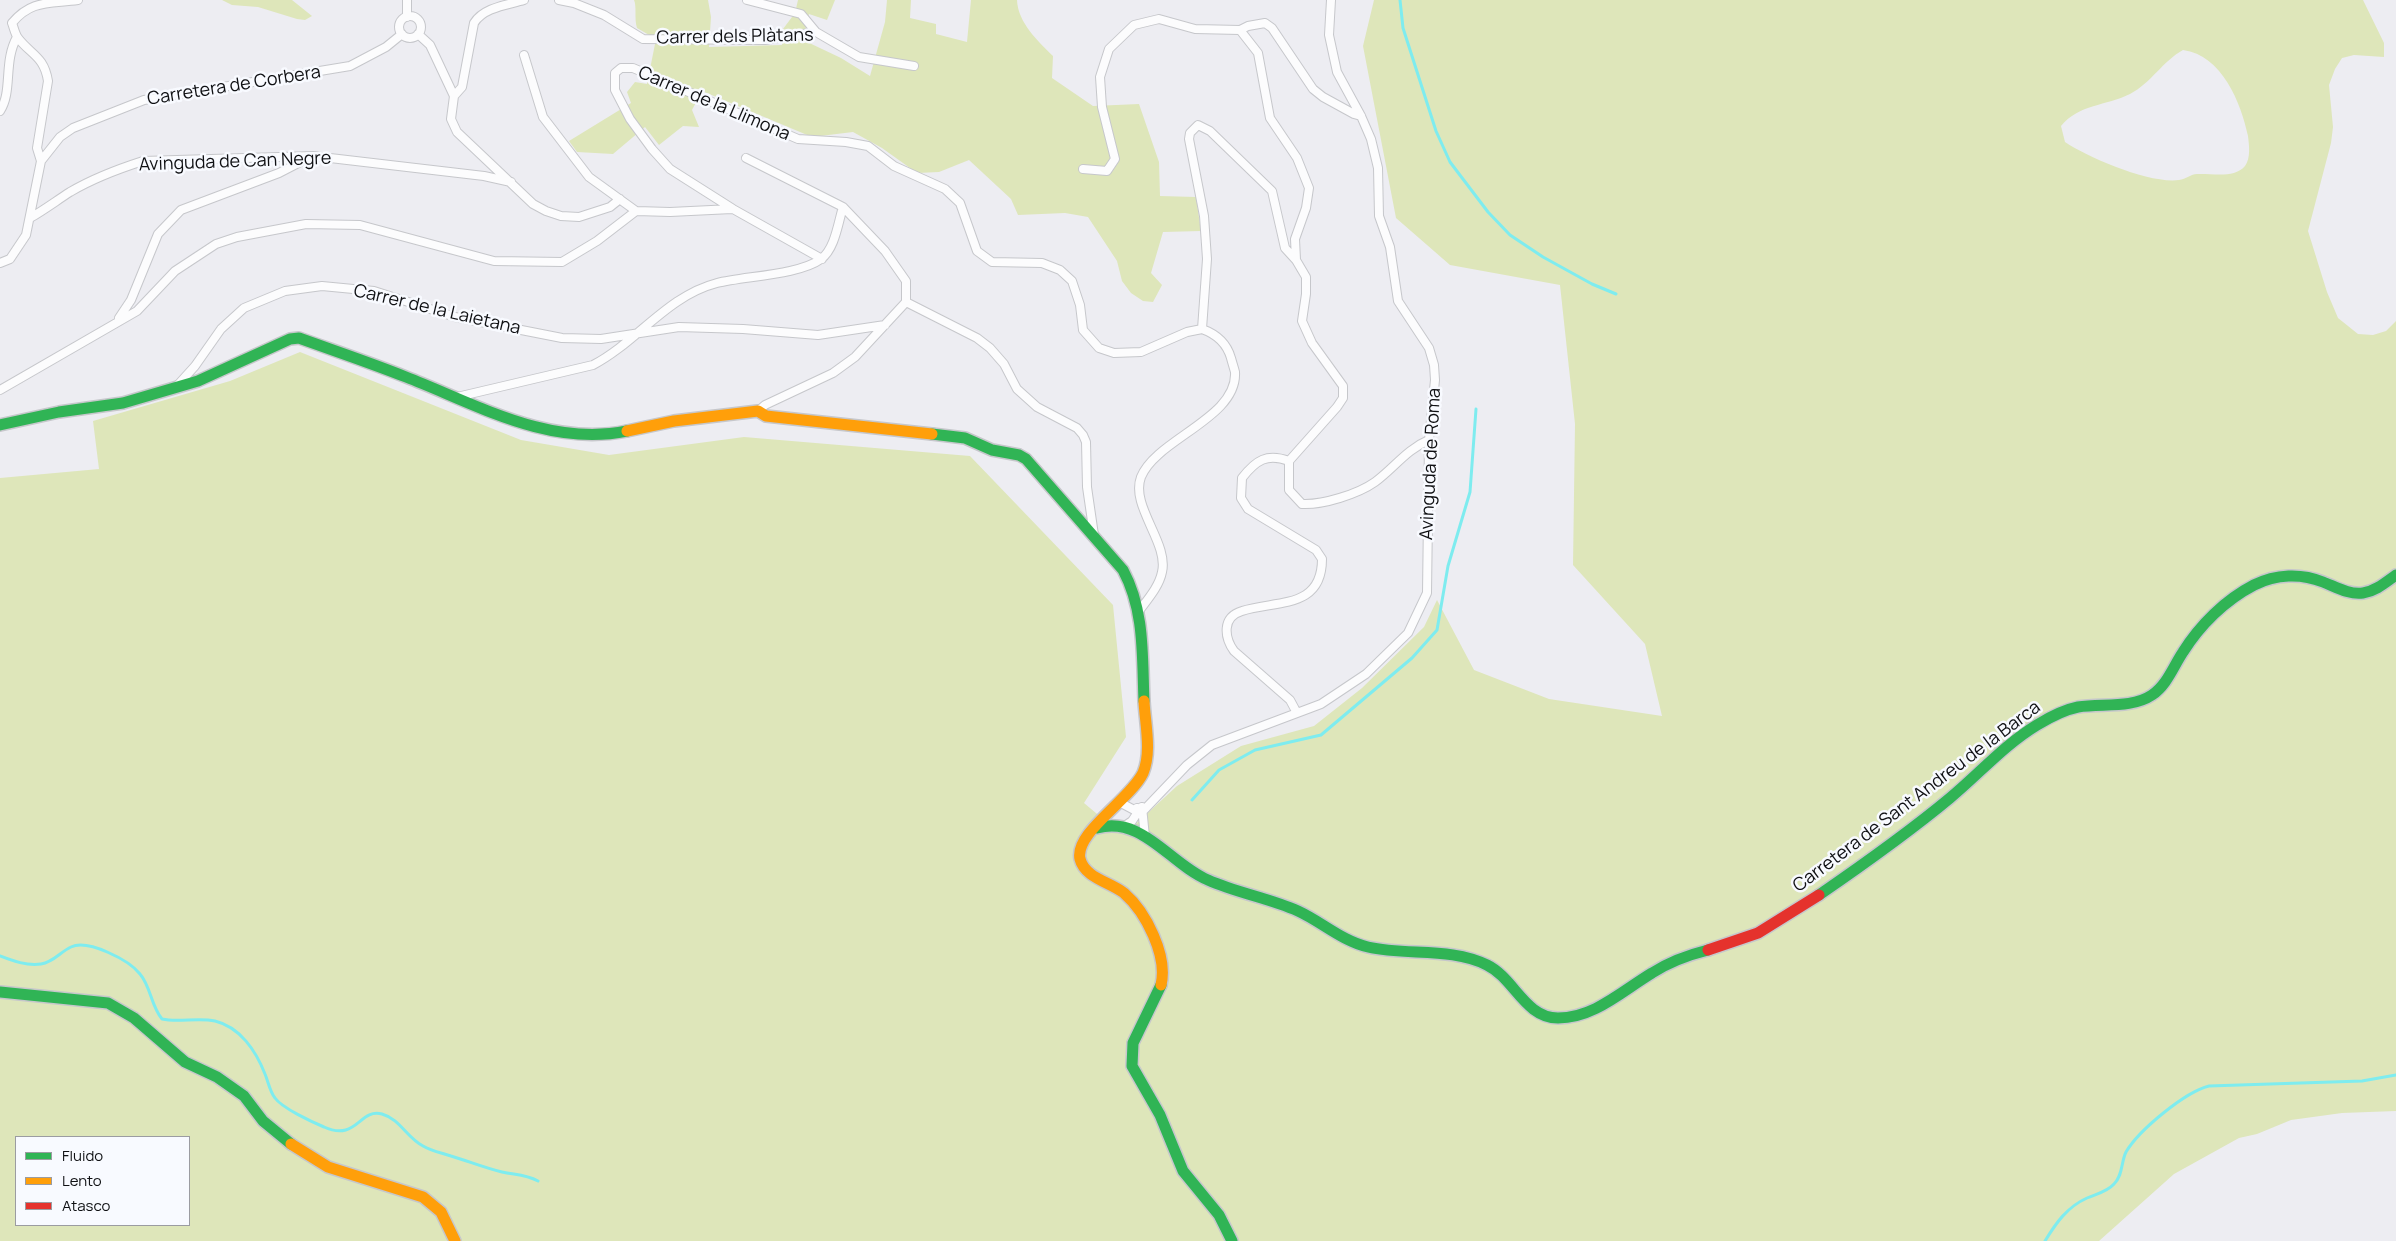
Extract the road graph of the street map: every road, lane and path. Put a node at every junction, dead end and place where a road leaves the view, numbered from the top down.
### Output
1 (78, 0) edge
2 (406, 0) edge
3 (524, 0) edge
4 (559, 0) edge
5 (747, 0) edge
6 (1331, 0) edge
7 (407, 17) junction
8 (1240, 30) junction
9 (816, 32) junction
10 (402, 34) junction
11 (418, 34) junction
12 (17, 38) junction
13 (524, 55) dead end
14 (914, 66) dead end
15 (454, 96) junction
16 (0, 111) edge
17 (1361, 116) junction
18 (313, 156) junction
19 (746, 158) dead end
20 (41, 161) junction
21 (1083, 168) dead end
22 (511, 182) junction
23 (620, 199) junction
24 (843, 207) junction
25 (734, 208) junction
26 (636, 211) junction
27 (30, 218) junction
28 (822, 259) junction
29 (1296, 260) junction
30 (0, 263) edge
31 (906, 302) junction
32 (118, 320) junction
33 (885, 325) junction
34 (1202, 329) junction
35 (636, 334) junction
36 (176, 388) junction
37 (0, 390) edge
38 (455, 398) junction
39 (758, 411) junction
40 (0, 425) edge
41 (1429, 440) junction
42 (1289, 461) junction
43 (1094, 537) junction
44 (2396, 575) edge
45 (1139, 612) junction
46 (1297, 713) junction
47 (1120, 804) junction
48 (1142, 807) junction
49 (1124, 824) junction
50 (1091, 831) junction
51 (1145, 837) junction
52 (0, 992) edge
53 (456, 1241) edge
54 (1232, 1241) edge

1 - 12 street
2 - 7 street
3 - 15 street
4 - 9 street, Carrer dels Plàtans
5 - 9 street
6 - 17 street, Avinguda de Roma
7 - 10 street
7 - 11 street
8 - 17 street
8 - 21 street
8 - 29 street
9 - 14 street, Carrer dels Plàtans
10 - 11 street
10 - 20 street, Carretera de Corbera
11 - 15 street
12 - 16 street
12 - 20 street
13 - 23 street
15 - 22 street
17 - 41 street, Avinguda de Roma
18 - 22 street, Avinguda de Can Negre
18 - 27 street, Avinguda de Can Negre
18 - 32 street
19 - 24 street
20 - 27 street, Carretera de Corbera
22 - 23 street
23 - 26 street
24 - 28 street
24 - 31 street
25 - 26 street
25 - 28 street, Carrer de la Llimona
25 - 34 street, Carrer de la Llimona
26 - 32 street
27 - 30 street, Carretera de Corbera
28 - 35 street
29 - 34 street
29 - 42 street
31 - 33 street
31 - 43 street
32 - 37 street
33 - 35 street, Carrer de la Laietana
33 - 39 street
34 - 45 street
35 - 36 street, Carrer de la Laietana
35 - 38 street
36 - 38 street
36 - 40 street
38 - 39 street
39 - 43 street
41 - 42 street
41 - 46 street, Avinguda de Roma
42 - 46 street
43 - 45 street
44 - 51 street, Carretera de Sant Andreu de la Barca
45 - 47 street
46 - 48 street, Avinguda de Roma
47 - 48 street
47 - 49 street
47 - 50 street
48 - 49 street, Avinguda de Roma
48 - 51 street
49 - 50 street
49 - 51 street, Carretera de Sant Andreu de la Barca
50 - 54 street
52 - 53 street

